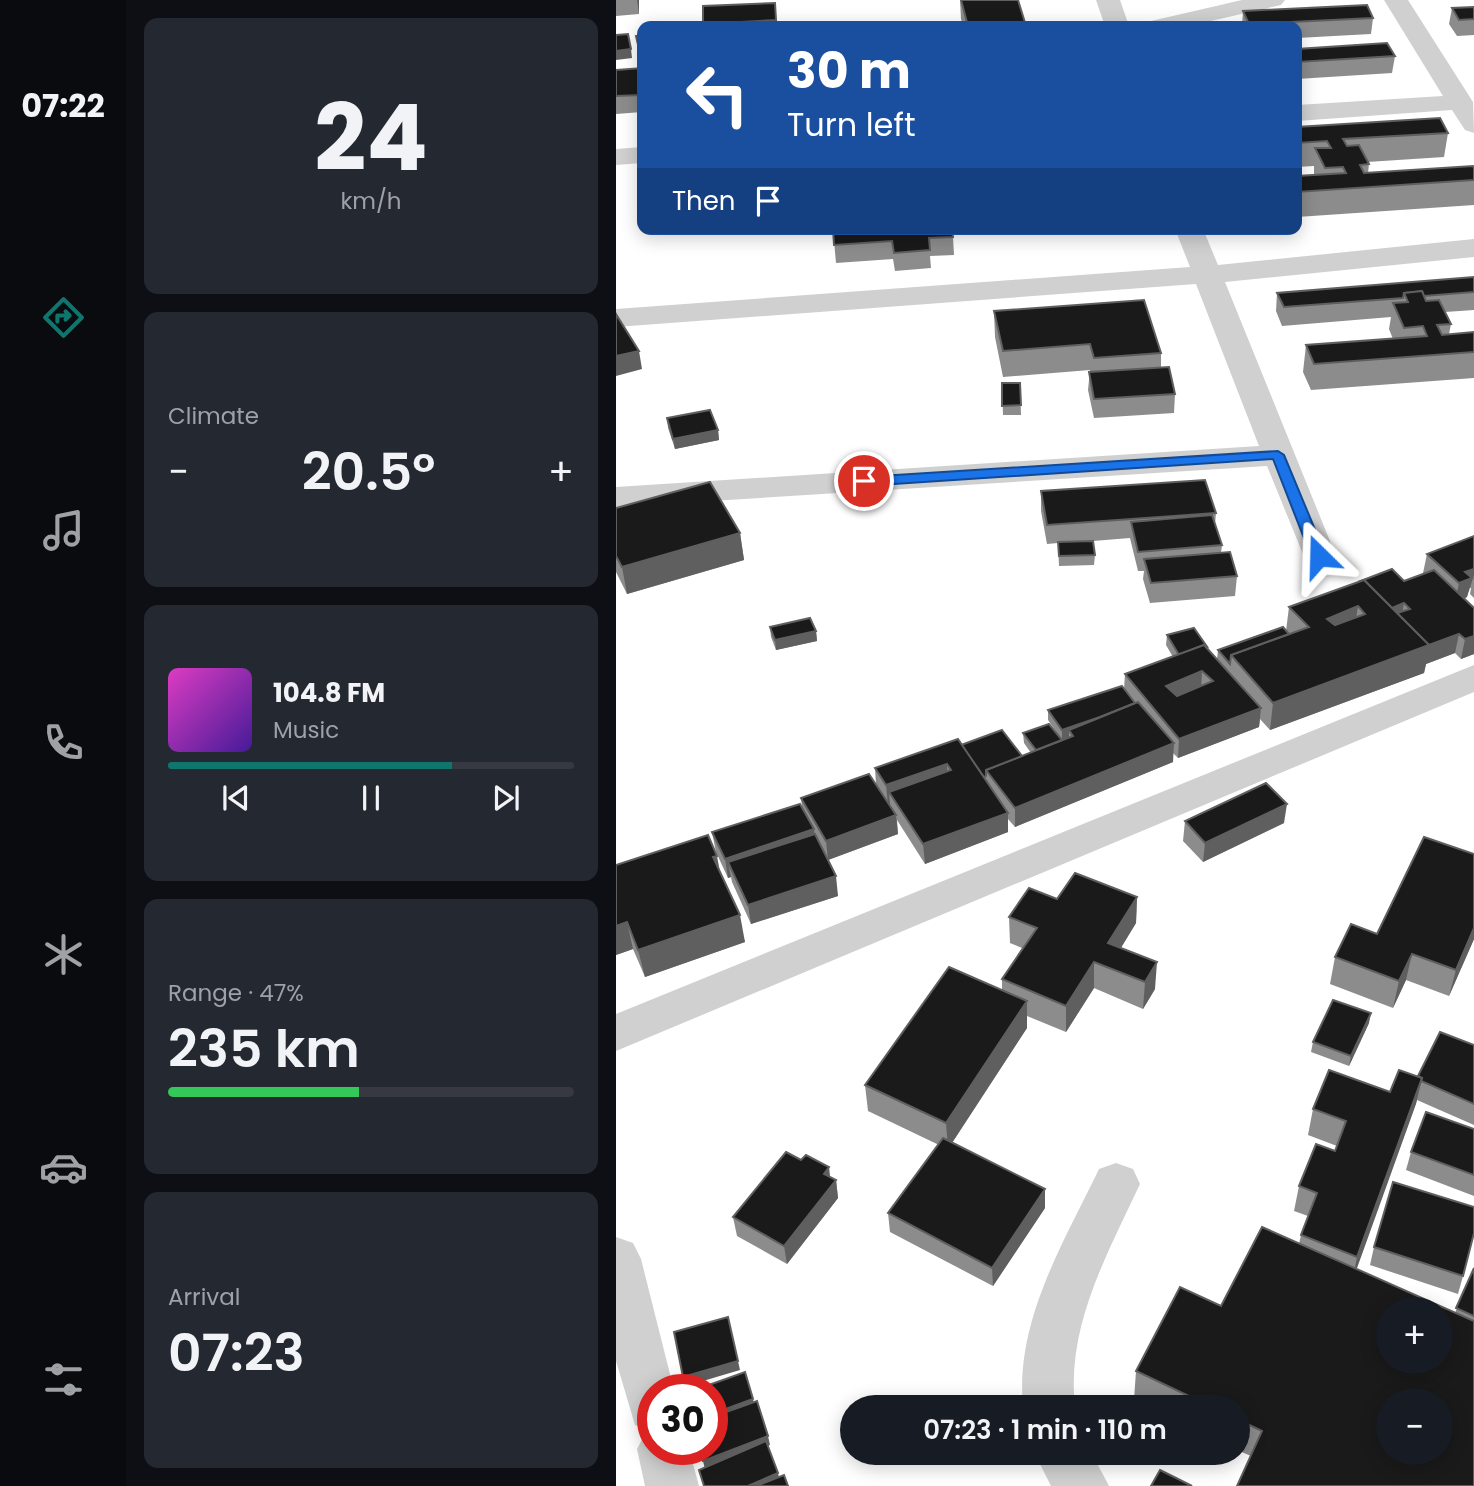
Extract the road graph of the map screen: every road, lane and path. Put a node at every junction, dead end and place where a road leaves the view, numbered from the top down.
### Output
1 (1108, 0) edge
2 (1273, 0) edge
3 (1396, 0) edge
4 (1115, 21) edge
5 (1181, 21) edge
6 (1460, 102) junction
7 (1302, 113) edge
8 (1474, 125) edge
9 (637, 155) edge
10 (616, 157) edge
11 (1191, 235) edge
12 (1474, 248) edge
13 (1206, 275) junction
14 (616, 318) edge
15 (1278, 455) junction
16 (616, 497) edge
17 (1319, 556) dead end
18 (1474, 678) edge
19 (616, 1033) edge
20 (1116, 1184) dead end
21 (616, 1259) edge
22 (645, 1374) edge
23 (1047, 1395) edge
24 (667, 1465) edge
25 (1068, 1465) edge
26 (672, 1486) edge
27 (1082, 1486) edge

1 - 4 street
2 - 5 street
3 - 6 street
6 - 7 street
6 - 8 street
9 - 10 street
11 - 13 street
12 - 13 street
13 - 14 street
13 - 15 street
15 - 16 street
15 - 17 street
18 - 19 street
20 - 23 street
21 - 22 street
24 - 26 street
25 - 27 street

